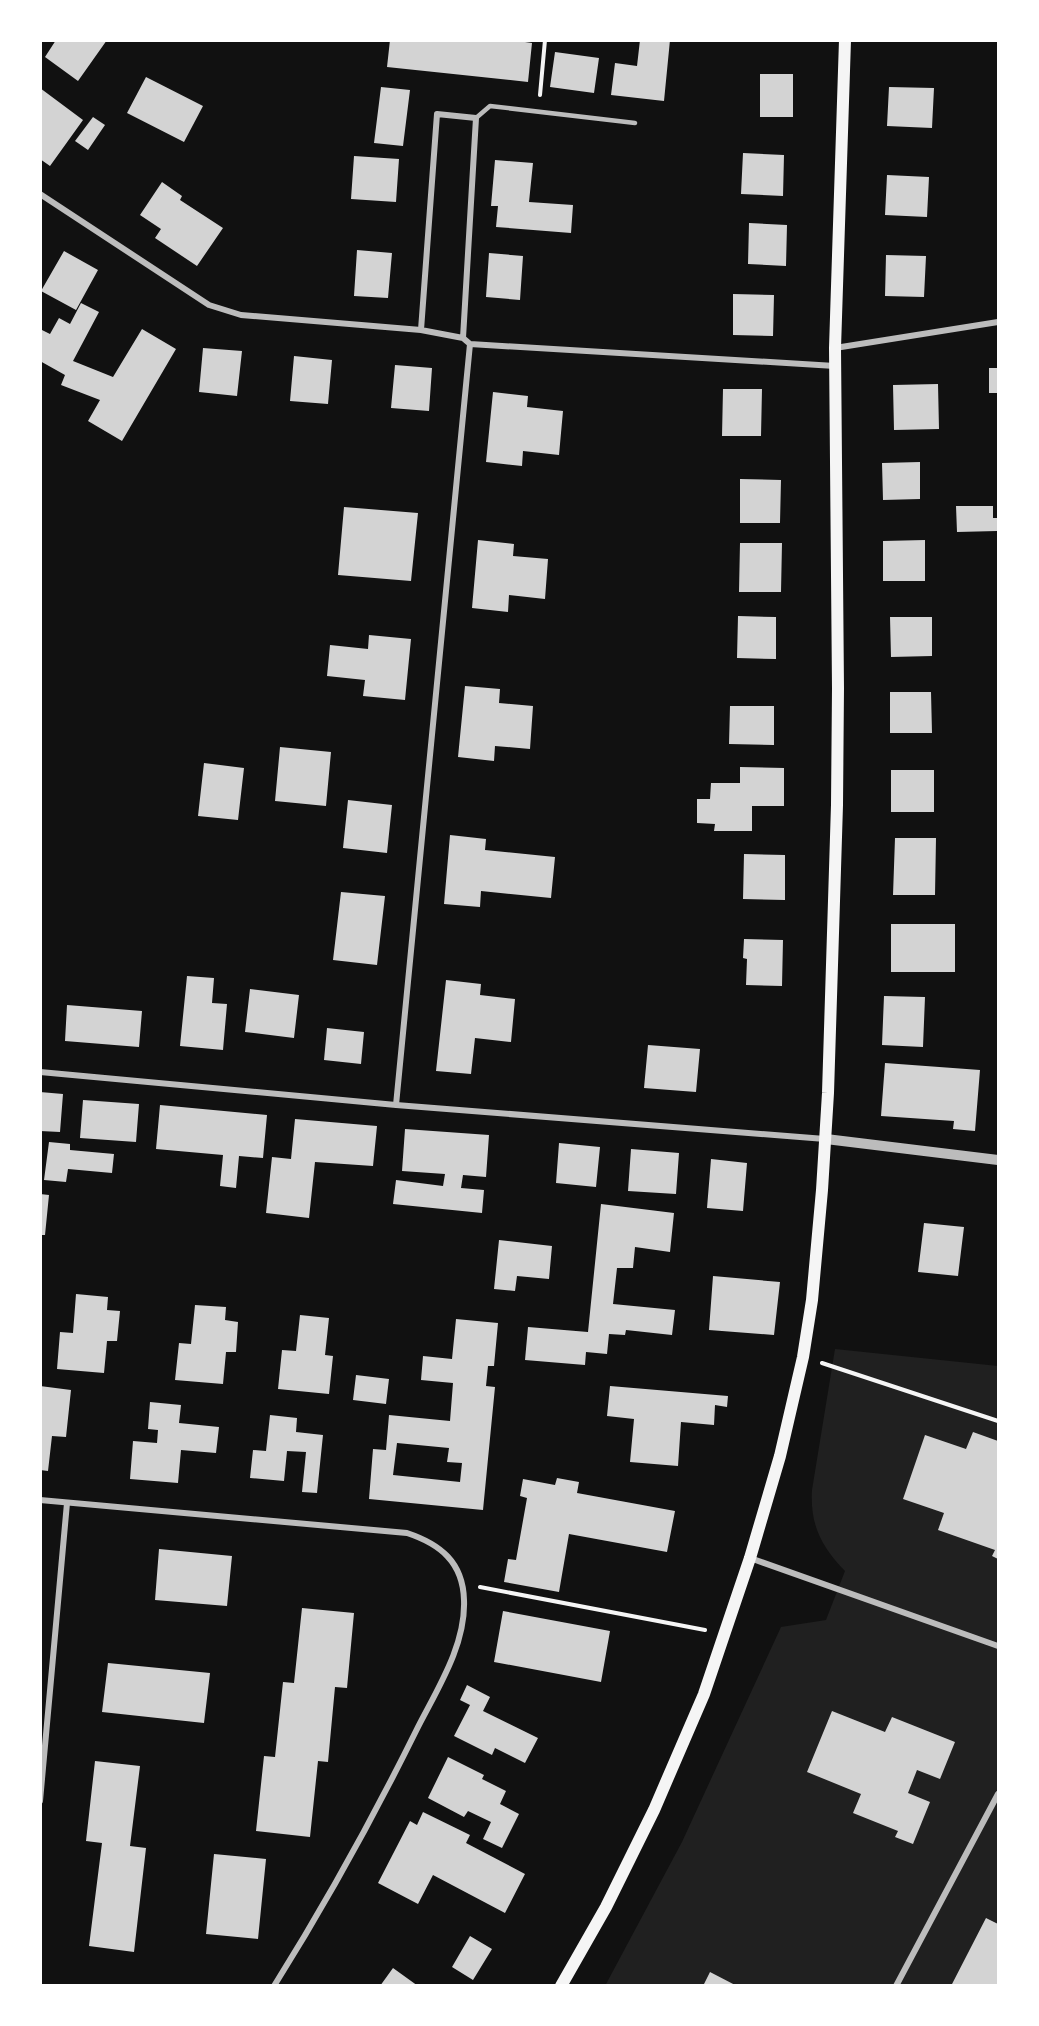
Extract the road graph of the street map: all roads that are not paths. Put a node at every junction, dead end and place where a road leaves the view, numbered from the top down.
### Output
1 (845, 40) edge
2 (476, 118) junction
3 (635, 123) dead end
4 (40, 194) edge
5 (999, 322) edge
6 (421, 330) junction
7 (463, 338) junction
8 (470, 344) junction
9 (835, 348) junction
10 (835, 366) junction
11 (40, 1072) edge
12 (396, 1105) junction
13 (826, 1139) junction
14 (999, 1160) edge
15 (40, 1500) edge
16 (67, 1503) junction
17 (750, 1558) junction
18 (999, 1646) edge
19 (999, 1794) edge
20 (40, 1801) edge
21 (274, 1986) edge
22 (561, 1986) edge
23 (896, 1986) edge

1 - 9 main road
2 - 3 lane
2 - 6 street
2 - 7 street
4 - 6 street
5 - 9 street
6 - 7 street
7 - 8 street
8 - 10 street
8 - 12 street
9 - 10 main road
10 - 13 main road
11 - 12 street
12 - 13 street
13 - 14 street
13 - 17 main road
15 - 16 street
16 - 20 street
16 - 21 street
17 - 18 street
17 - 22 main road
19 - 23 street

